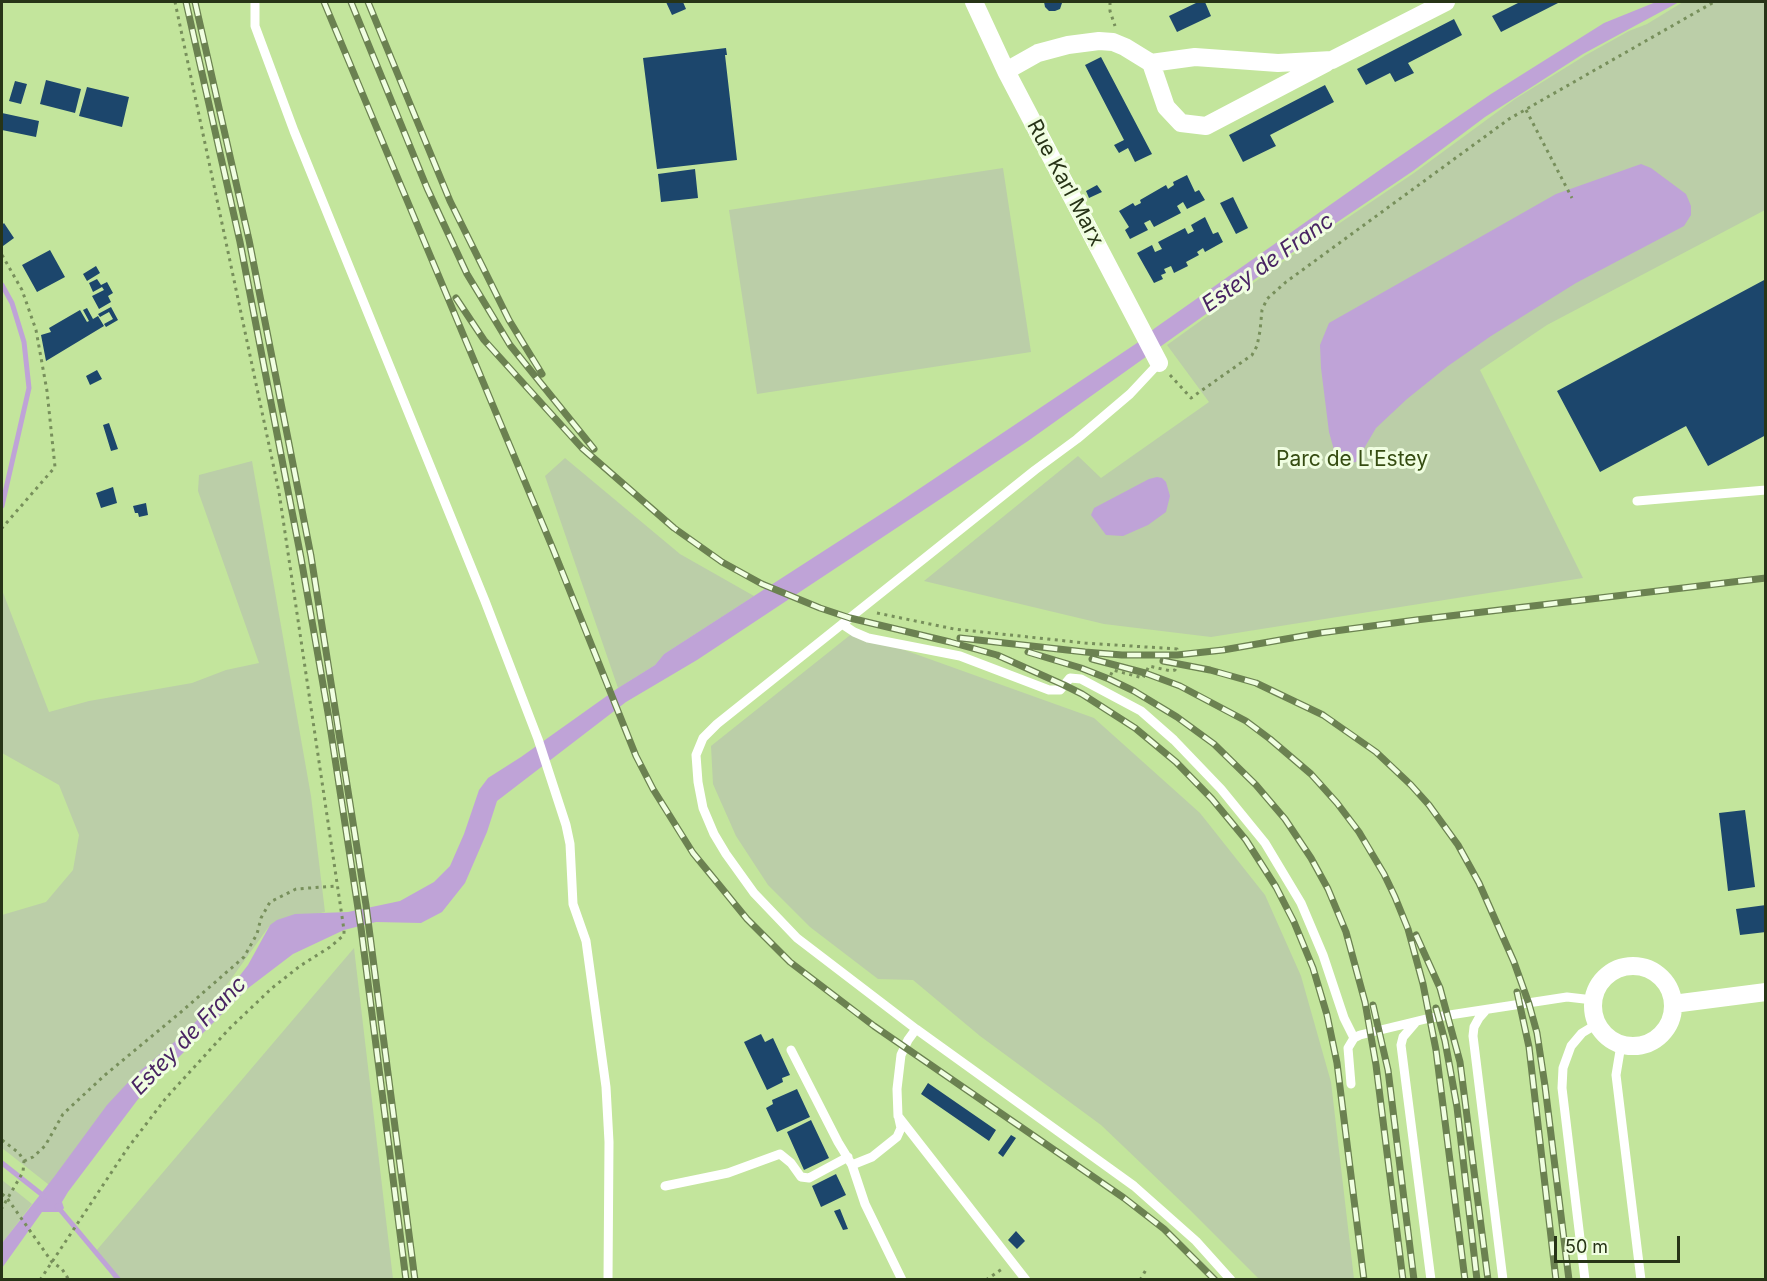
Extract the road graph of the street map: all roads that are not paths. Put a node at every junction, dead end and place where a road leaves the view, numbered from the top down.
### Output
1 (255, 2) edge
2 (974, 2) edge
3 (1446, 2) edge
4 (1332, 60) junction
5 (1150, 63) junction
6 (1006, 71) junction
7 (1157, 357) joint
8 (1766, 490) edge
9 (1637, 501) dead end
10 (842, 624) junction
11 (1766, 992) edge
12 (1593, 1000) junction
13 (1673, 1004) junction
14 (1486, 1010) junction
15 (1415, 1023) junction
16 (1597, 1024) junction
17 (916, 1029) junction
18 (1354, 1038) junction
19 (1621, 1045) junction
20 (790, 1050) dead end
21 (1351, 1084) dead end
22 (898, 1116) junction
23 (850, 1161) junction
24 (665, 1186) dead end
25 (608, 1280) edge
26 (902, 1280) edge
27 (1026, 1280) edge
28 (1231, 1280) edge
29 (1431, 1280) edge
30 (1503, 1280) edge
31 (1585, 1280) edge
32 (1641, 1280) edge

1 - 25 lane
2 - 6 street, Rue Karl Marx
3 - 4 street
4 - 5 street
4 - 5 street
5 - 6 street
6 - 7 street, Rue Karl Marx
7 - 10 lane
8 - 9 lane
10 - 17 lane
10 - 18 lane
11 - 13 street
12 - 13 street
12 - 14 lane
12 - 16 street
13 - 19 street
14 - 15 lane
14 - 30 lane
15 - 18 lane
15 - 29 lane
16 - 19 street
16 - 31 lane
17 - 22 lane
17 - 28 lane
18 - 21 lane
19 - 32 lane
20 - 23 lane
22 - 23 lane
22 - 27 lane
23 - 24 lane
23 - 26 lane

